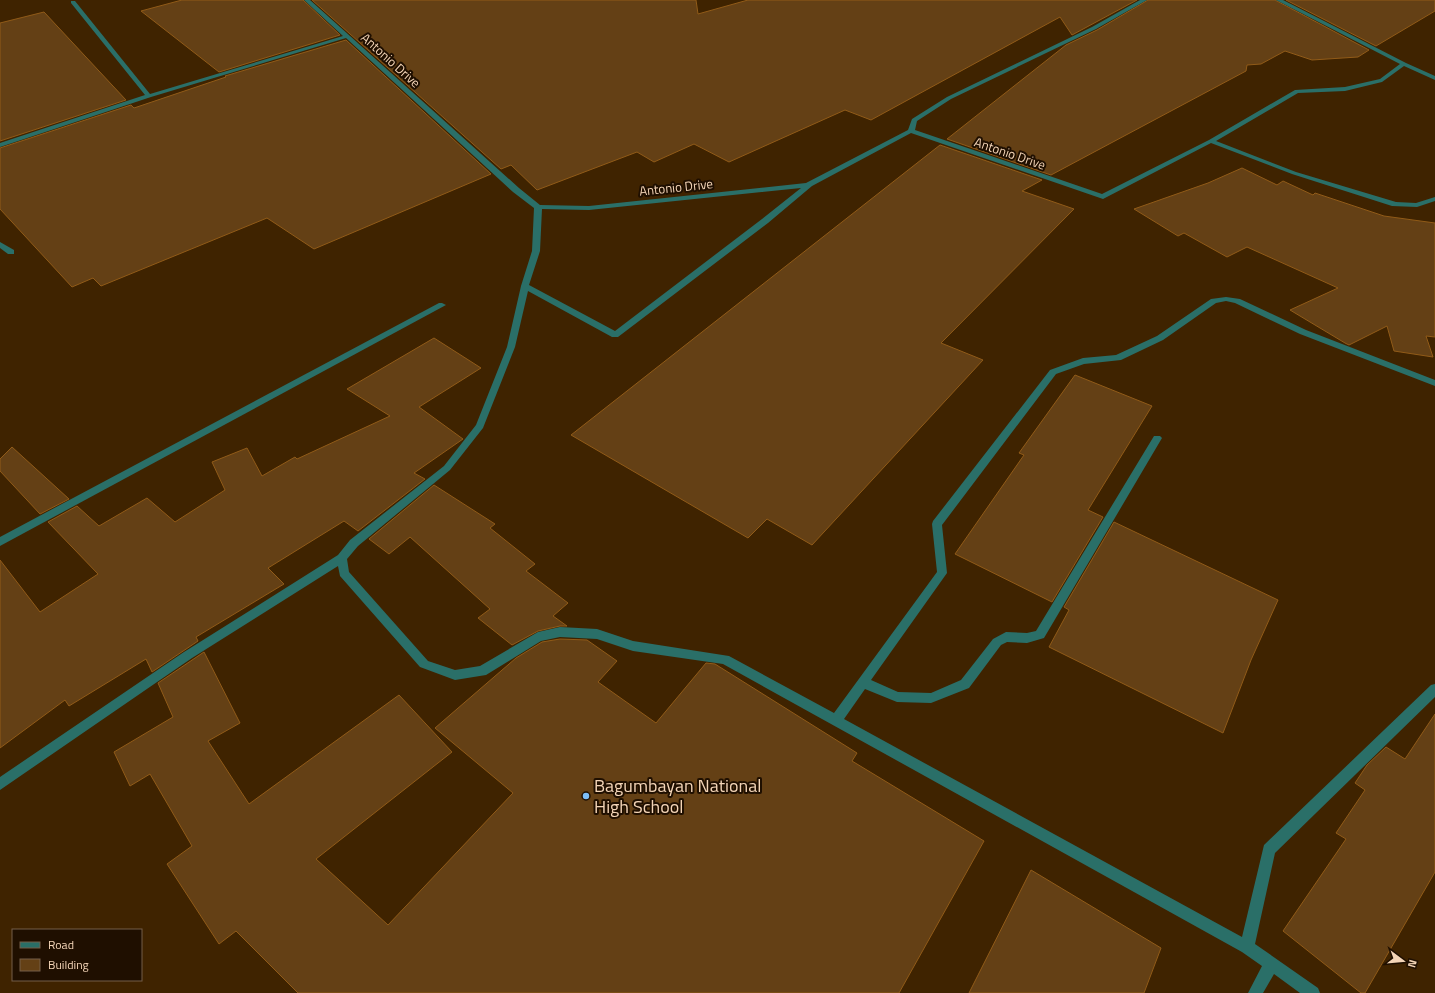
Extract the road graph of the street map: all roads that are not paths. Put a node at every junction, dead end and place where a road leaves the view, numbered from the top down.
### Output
1 (307, 0) edge
2 (1144, 0) edge
3 (1279, 0) edge
4 (73, 2) dead end
5 (348, 36) junction
6 (1404, 64) junction
7 (1435, 78) edge
8 (149, 96) junction
9 (911, 131) junction
10 (1211, 142) junction
11 (0, 145) edge
12 (808, 185) junction
13 (1435, 199) edge
14 (538, 207) junction
15 (0, 244) edge
16 (11, 252) dead end
17 (525, 286) junction
18 (442, 305) dead end
19 (1435, 383) edge
20 (1157, 438) dead end
21 (0, 542) edge
22 (342, 558) junction
23 (863, 682) junction
24 (1435, 688) edge
25 (836, 720) junction
26 (0, 784) edge
27 (1247, 947) junction
28 (1272, 964) junction
29 (1255, 993) edge
30 (1313, 993) edge

1 - 5 street, Antonio Drive
2 - 9 street
3 - 6 street
4 - 8 street
5 - 8 street
5 - 14 street, Antonio Drive
6 - 7 street
6 - 10 street
8 - 11 street
9 - 10 street, Antonio Drive
9 - 12 street, Antonio Drive
10 - 13 street
12 - 14 street, Antonio Drive
12 - 17 street
14 - 17 street
15 - 16 street
17 - 22 street
18 - 21 street
19 - 23 street
20 - 23 street
22 - 25 street
22 - 26 street
23 - 25 street
24 - 27 street
25 - 27 street
27 - 28 street
28 - 29 street
28 - 30 street

